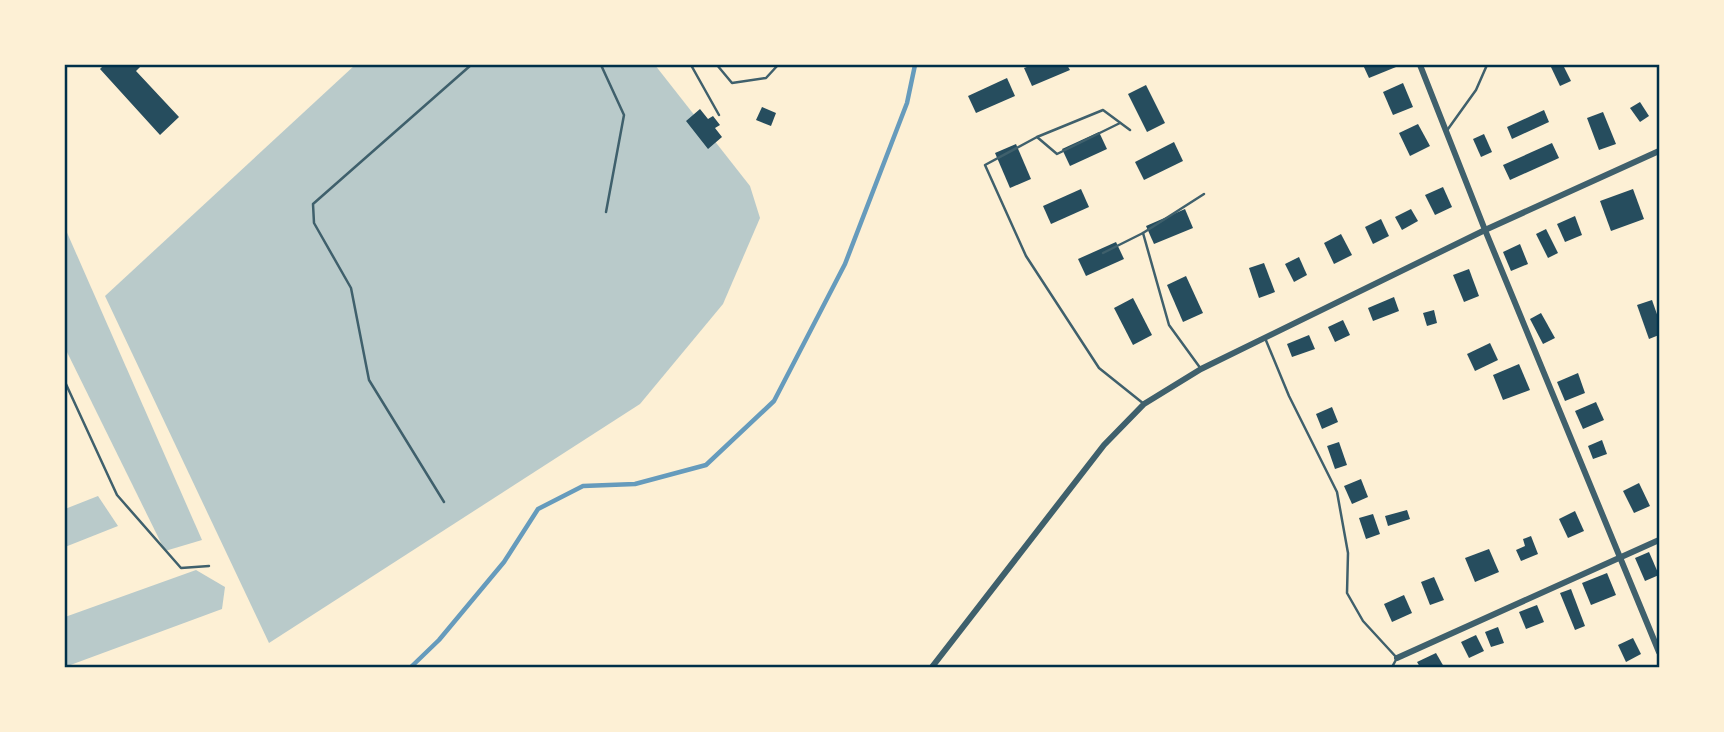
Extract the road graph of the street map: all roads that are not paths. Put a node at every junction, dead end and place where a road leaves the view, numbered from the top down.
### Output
1 (471, 65) edge
2 (601, 65) edge
3 (691, 65) edge
4 (717, 65) edge
5 (778, 65) edge
6 (1420, 65) edge
7 (1488, 65) edge
8 (719, 115) dead end
9 (1120, 122) junction
10 (1130, 130) dead end
11 (1446, 131) junction
12 (1037, 137) junction
13 (1659, 151) edge
14 (1205, 194) dead end
15 (606, 212) dead end
16 (1485, 230) junction
17 (1143, 233) junction
18 (1103, 253) dead end
19 (1265, 338) junction
20 (1201, 369) junction
21 (65, 382) edge
22 (1144, 404) junction
23 (444, 502) dead end
24 (1659, 540) edge
25 (1620, 558) junction
26 (209, 566) dead end
27 (1659, 652) edge
28 (1397, 658) junction
29 (932, 667) edge
30 (1392, 667) edge

1 - 23 lane
2 - 15 lane
3 - 8 lane
4 - 5 lane
6 - 11 street
7 - 11 lane
9 - 10 lane
9 - 12 lane
9 - 12 lane
11 - 16 street
12 - 22 lane
13 - 16 street
14 - 17 lane
16 - 19 street
16 - 25 street
17 - 18 lane
17 - 20 lane
19 - 20 street
19 - 28 lane
20 - 22 street
21 - 26 lane
22 - 29 street
24 - 25 street
25 - 27 street
25 - 28 street
28 - 30 lane

